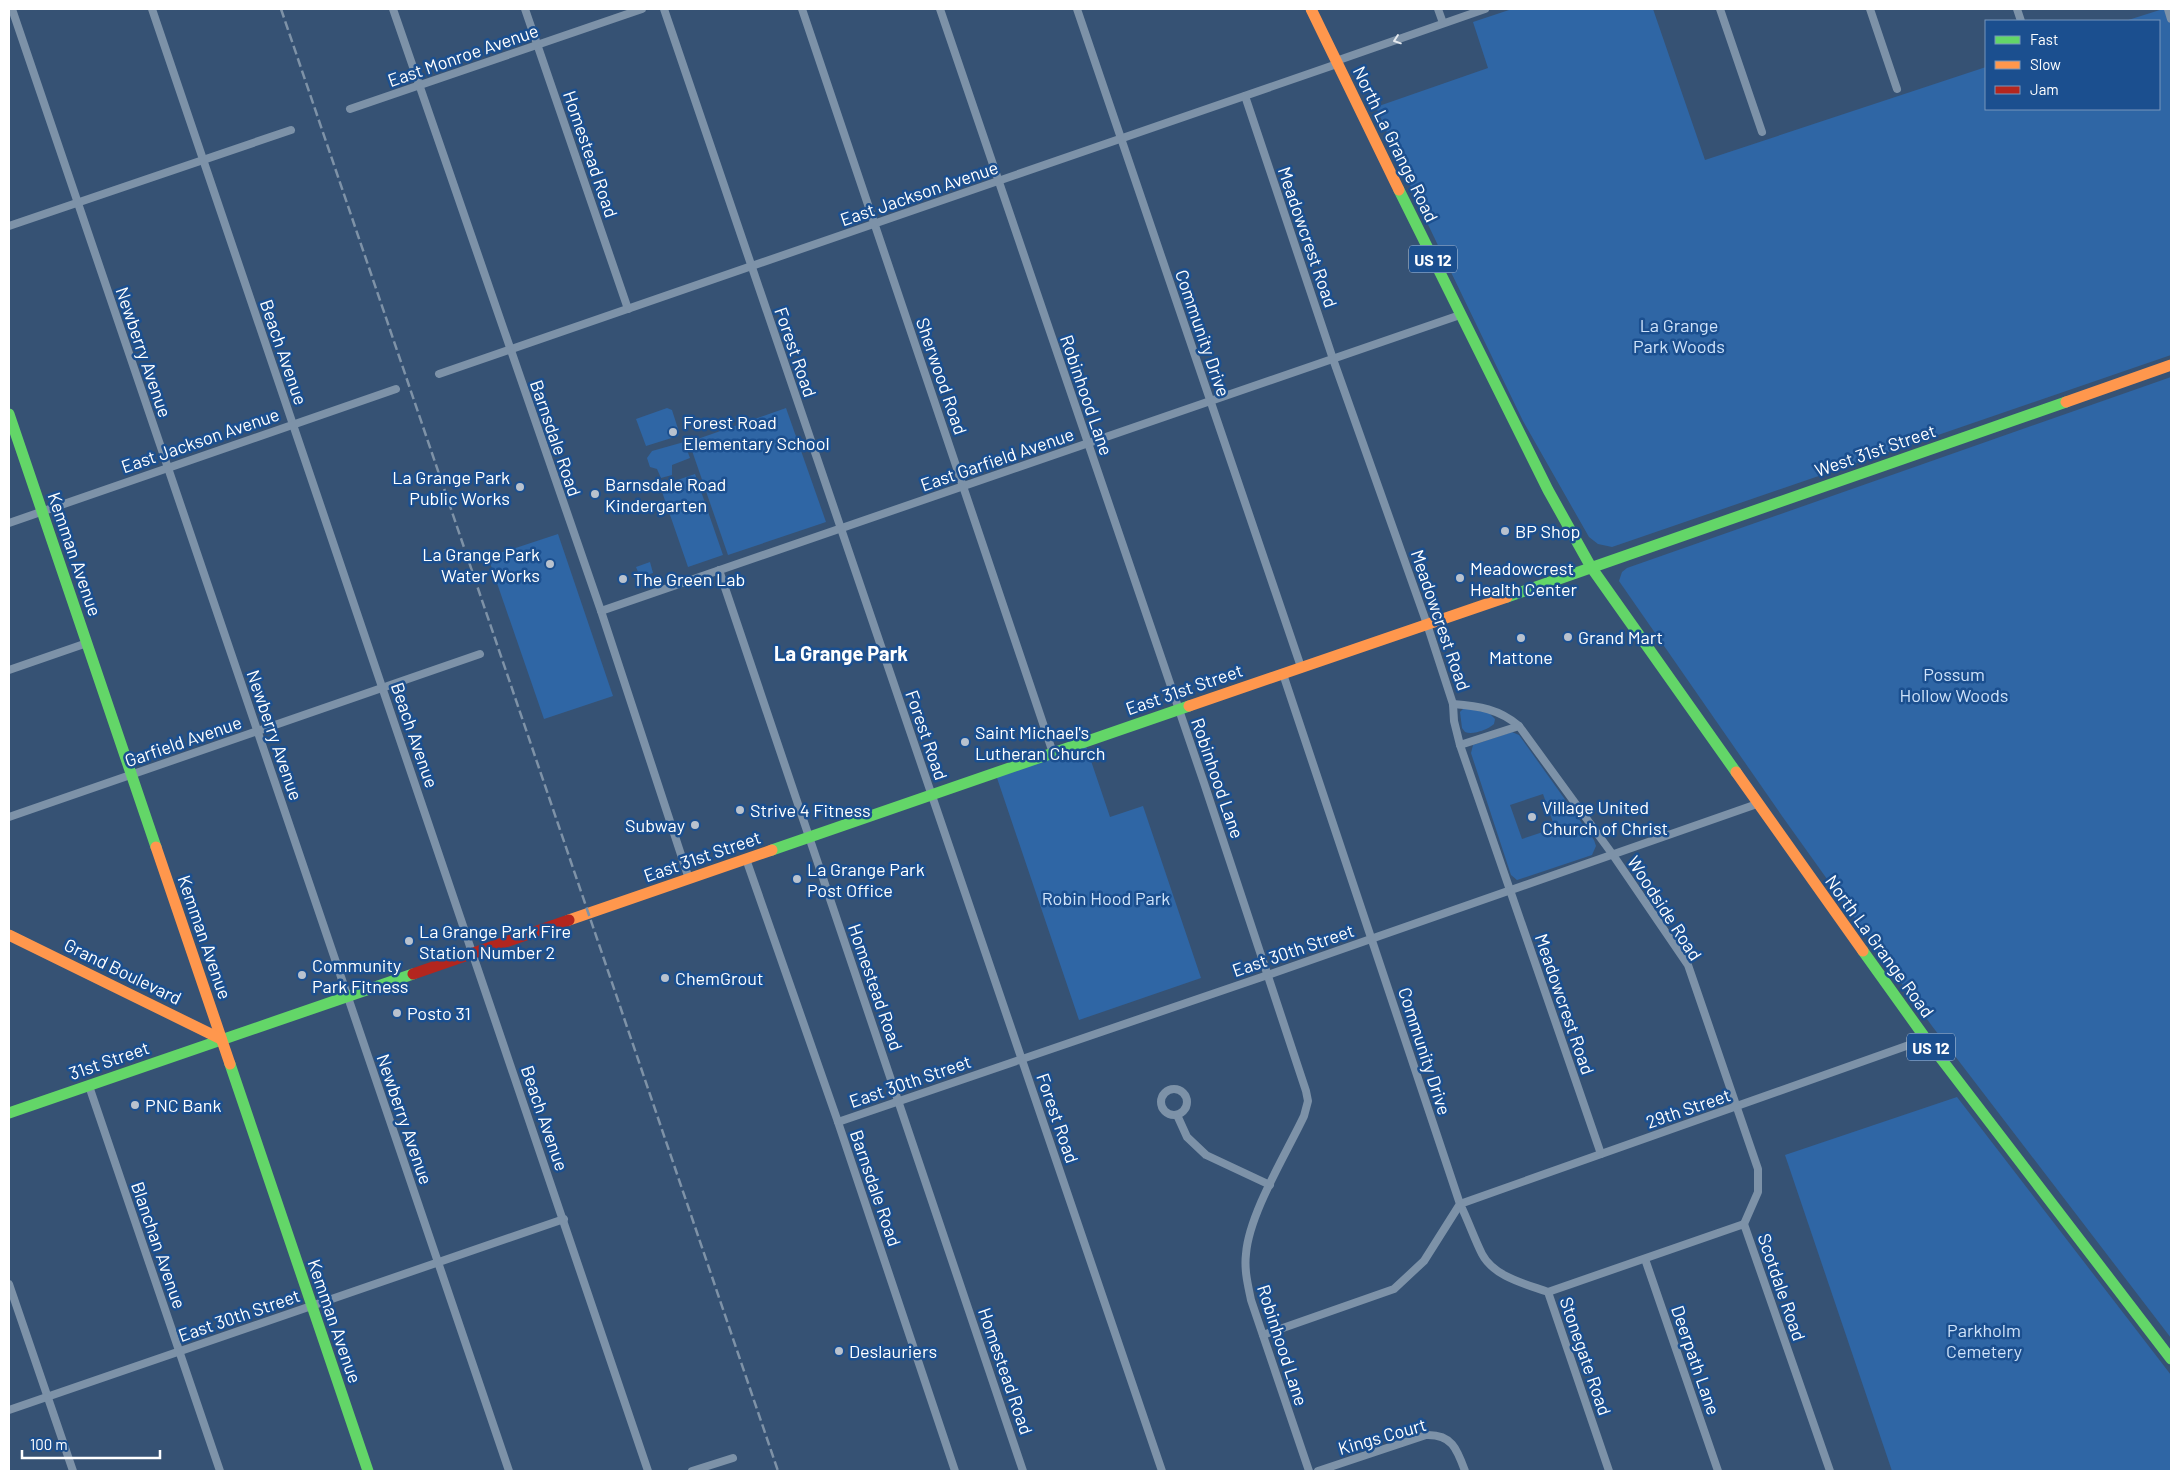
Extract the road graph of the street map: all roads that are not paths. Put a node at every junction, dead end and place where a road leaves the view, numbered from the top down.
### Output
1 (12, 9) edge
2 (152, 9) edge
3 (393, 9) edge
4 (525, 9) edge
5 (642, 9) edge
6 (664, 9) edge
7 (802, 9) edge
8 (940, 9) edge
9 (1077, 9) edge
10 (1311, 9) edge
11 (1438, 9) edge
12 (1485, 9) edge
13 (1720, 9) edge
14 (1870, 9) edge
15 (2168, 9) edge
16 (2171, 19) edge
17 (1443, 23) junction
18 (538, 45) junction
19 (1336, 63) junction
20 (420, 85) junction
21 (1897, 89) dead end
22 (1245, 96) junction
23 (350, 109) dead end
24 (291, 130) dead end
25 (1762, 132) dead end
26 (1122, 139) junction
27 (203, 159) junction
28 (998, 181) junction
29 (78, 202) junction
30 (875, 224) junction
31 (9, 226) edge
32 (751, 266) junction
33 (628, 309) junction
34 (1460, 315) junction
35 (510, 350) junction
36 (1334, 359) junction
37 (2171, 365) edge
38 (438, 374) dead end
39 (396, 389) dead end
40 (1211, 401) junction
41 (9, 414) edge
42 (293, 424) junction
43 (1088, 444) junction
44 (167, 468) junction
45 (964, 486) junction
46 (42, 511) junction
47 (9, 523) edge
48 (840, 528) junction
49 (1591, 567) junction
50 (719, 570) junction
51 (600, 611) junction
52 (1427, 624) junction
53 (87, 643) junction
54 (480, 654) dead end
55 (1301, 667) junction
56 (9, 670) edge
57 (1283, 674) junction
58 (383, 688) junction
59 (1454, 704) junction
60 (1178, 710) junction
61 (1519, 726) junction
62 (258, 730) junction
63 (1460, 745) junction
64 (1053, 752) junction
65 (131, 774) junction
66 (931, 794) junction
67 (1757, 804) junction
68 (9, 817) edge
69 (809, 837) junction
70 (1613, 855) junction
71 (746, 859) junction
72 (689, 879) junction
73 (1510, 891) junction
74 (9, 935) edge
75 (1372, 939) junction
76 (474, 954) junction
77 (1268, 975) junction
78 (348, 996) junction
79 (221, 1039) junction
80 (1926, 1040) junction
81 (1022, 1059) junction
82 (89, 1086) junction
83 (900, 1101) junction
84 (1737, 1107) junction
85 (9, 1114) edge
86 (1177, 1115) dead end
87 (838, 1122) junction
88 (1601, 1154) junction
89 (1270, 1185) junction
90 (1460, 1204) junction
91 (564, 1218) junction
92 (1744, 1224) junction
93 (1645, 1259) junction
94 (438, 1262) junction
95 (9, 1284) edge
96 (1548, 1292) junction
97 (312, 1306) junction
98 (1263, 1335) junction
99 (179, 1351) junction
100 (2171, 1359) edge
101 (47, 1397) junction
102 (9, 1410) edge
103 (733, 1458) dead end
104 (72, 1471) edge
105 (220, 1471) edge
106 (368, 1471) edge
107 (509, 1471) edge
108 (648, 1471) edge
109 (692, 1471) edge
110 (956, 1471) edge
111 (1023, 1471) edge
112 (1162, 1471) edge
113 (1309, 1471) edge
114 (1318, 1471) edge
115 (1464, 1471) edge
116 (1609, 1471) edge
117 (1718, 1471) edge
118 (1830, 1471) edge

1 - 29 street, Newberry Avenue
2 - 27 street, Beach Avenue
3 - 20 street, Barnsdale Road
4 - 18 street, Homestead Road
5 - 18 street, East Monroe Avenue
6 - 32 street, Forest Road
7 - 30 street, Sherwood Road
8 - 28 street, Robinhood Lane
9 - 26 street, Community Drive
10 - 19 main road, North La Grange Road / US 12
11 - 17 street
12 - 17 street, East Jackson Avenue
13 - 25 street
14 - 21 street
15 - 16 street
17 -> 19 street, East Jackson Avenue
18 - 20 street, East Monroe Avenue
18 - 33 street, Homestead Road
19 - 22 street, East Jackson Avenue
19 - 34 main road, North La Grange Road / US 12
20 - 23 street, East Monroe Avenue
20 - 35 street, Barnsdale Road
22 - 26 street, East Jackson Avenue
22 - 36 street, Meadowcrest Road
24 - 27 street
26 - 28 street, East Jackson Avenue
26 - 40 street, Community Drive
27 - 29 street
27 - 42 street, Beach Avenue
28 - 30 street, East Jackson Avenue
28 - 43 street, Robinhood Lane
29 - 31 street
29 - 44 street, Newberry Avenue
30 - 32 street, East Jackson Avenue
30 - 45 street, Sherwood Road
32 - 33 street, East Jackson Avenue
32 - 48 street, Forest Road
33 - 35 street, East Jackson Avenue
34 - 36 street, East Garfield Avenue
34 - 49 main road, North La Grange Road / US 12
35 - 38 street, East Jackson Avenue
35 - 51 street, Barnsdale Road
36 - 40 street, East Garfield Avenue
36 - 52 street, Meadowcrest Road
37 - 49 main road, West 31st Street
39 - 42 street, East Jackson Avenue
40 - 43 street, East Garfield Avenue
40 - 55 street, Community Drive
41 - 46 main road, Kemman Avenue
42 - 44 street, East Jackson Avenue
42 - 58 street, Beach Avenue
43 - 45 street, East Garfield Avenue
43 - 60 street, Robinhood Lane
44 - 46 street, East Jackson Avenue
44 - 62 street, Newberry Avenue
45 - 48 street, East Garfield Avenue
45 - 64 street, Sherwood Road
46 - 47 street, East Jackson Avenue
46 - 53 main road, Kemman Avenue
48 - 50 street, East Garfield Avenue
48 - 66 street, Forest Road
49 - 52 main road, East 31st Street
49 - 67 main road, North La Grange Road / US 12
50 - 51 street, East Garfield Avenue
50 - 69 street, Homestead Road
51 - 72 street, Barnsdale Road
52 - 55 main road, East 31st Street
52 - 59 street, Meadowcrest Road
53 - 56 street
53 - 65 main road, Kemman Avenue
54 - 58 street, Garfield Avenue
55 - 57 main road, East 31st Street
57 - 60 main road, East 31st Street
57 - 75 street, Community Drive
58 - 62 street, Garfield Avenue
58 - 76 street, Beach Avenue
59 - 61 street, Woodside Road
59 - 63 street, Meadowcrest Road
60 - 64 main road, East 31st Street
60 - 77 street, Robinhood Lane
61 - 63 street
61 - 70 street, Woodside Road
62 - 65 street, Garfield Avenue
62 - 78 street, Newberry Avenue
63 - 73 street, Meadowcrest Road
64 - 66 main road, East 31st Street
65 - 68 street, Garfield Avenue
65 - 79 main road, Kemman Avenue
66 - 69 main road, East 31st Street
66 - 81 street, Forest Road
67 - 70 street, East 30th Street
67 - 80 main road, North La Grange Road / US 12
69 - 71 main road, East 31st Street
69 - 83 street, Homestead Road
70 - 73 street, East 30th Street
70 - 84 street, Woodside Road
71 - 72 main road, East 31st Street
71 - 87 street, Barnsdale Road
72 - 76 main road, East 31st Street
73 - 75 street, East 30th Street
73 - 88 street, Meadowcrest Road
74 - 79 main road, Grand Boulevard
75 - 77 street, East 30th Street
75 - 90 street, Community Drive
76 - 78 main road, East 31st Street
76 - 91 street, Beach Avenue
77 - 81 street, East 30th Street
77 - 89 street, Robinhood Lane
78 - 79 main road, East 31st Street
78 - 94 street, Newberry Avenue
79 - 82 main road, 31st Street
79 - 97 main road, Kemman Avenue
80 - 84 street, 29th Street
80 - 100 main road, North La Grange Road / US 12
81 - 83 street, East 30th Street
81 - 112 street, Forest Road
82 - 85 main road, 31st Street
82 - 99 street, Blanchan Avenue
83 - 87 street, East 30th Street
83 - 111 street, Homestead Road
84 - 88 street, 29th Street
84 - 92 street, Woodside Road
86 - 89 street
87 - 110 street, Barnsdale Road
88 - 90 street, 29th Street
89 - 98 street, Robinhood Lane
90 - 96 street, Stonegate Road
90 - 98 street
91 - 94 street, East 30th Street
91 - 108 street, Beach Avenue
92 - 93 street, Scotdale Road
92 - 118 street, Scotdale Road
93 - 96 street, Scotdale Road
93 - 117 street, Deerpath Lane
94 - 97 street, East 30th Street
94 - 107 street, Newberry Avenue
95 - 101 street
96 - 116 street, Stonegate Road
97 - 99 street, East 30th Street
97 - 106 main road, Kemman Avenue
98 - 113 street, Robinhood Lane
99 - 101 street, East 30th Street
99 - 105 street, Blanchan Avenue
101 - 102 street, East 30th Street
101 - 104 street
103 - 109 street
114 - 115 street, Kings Court

